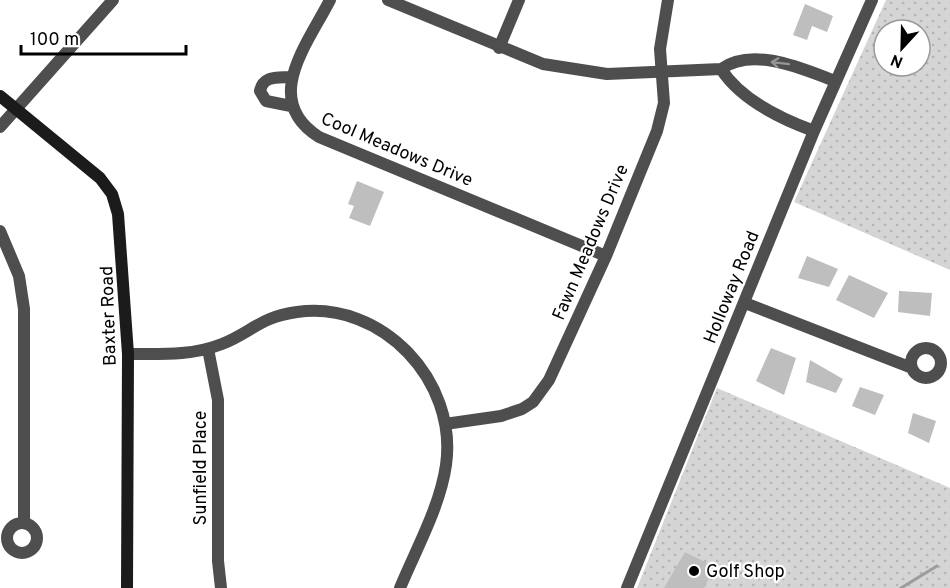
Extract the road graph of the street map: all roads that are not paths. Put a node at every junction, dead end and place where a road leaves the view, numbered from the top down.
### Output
1 (330, 0) edge
2 (388, 0) edge
3 (519, 0) edge
4 (668, 0) edge
5 (872, 0) edge
6 (111, 1) edge
7 (499, 48) junction
8 (721, 69) junction
9 (661, 70) junction
10 (291, 77) junction
11 (835, 81) junction
12 (0, 96) edge
13 (291, 106) junction
14 (15, 108) junction
15 (0, 127) edge
16 (814, 131) junction
17 (0, 231) edge
18 (606, 256) junction
19 (745, 303) junction
20 (208, 349) junction
21 (128, 354) junction
22 (912, 368) dead end
23 (445, 424) junction
24 (24, 523) dead end
25 (127, 588) edge
26 (221, 588) edge
27 (400, 588) edge
28 (627, 588) edge

1 - 10 street
2 - 7 street
3 - 7 street
4 - 9 street, Fawn Meadows Drive
5 - 11 street, Holloway Road
6 - 14 street
7 - 9 street
8 - 9 street
11 -> 8 street
8 - 16 street
9 - 18 street, Fawn Meadows Drive
10 - 13 street
10 - 13 street
11 - 16 street, Holloway Road
12 - 14 main road, Baxter Road
13 - 18 street, Cool Meadows Drive
14 - 15 street
14 - 21 main road, Baxter Road
16 - 19 street, Holloway Road
17 - 24 street
18 - 23 street, Fawn Meadows Drive
19 - 22 street
19 - 28 street, Holloway Road
20 - 21 street
20 - 23 street
20 - 26 street, Sunfield Place
21 - 25 main road, Baxter Road
23 - 27 street

